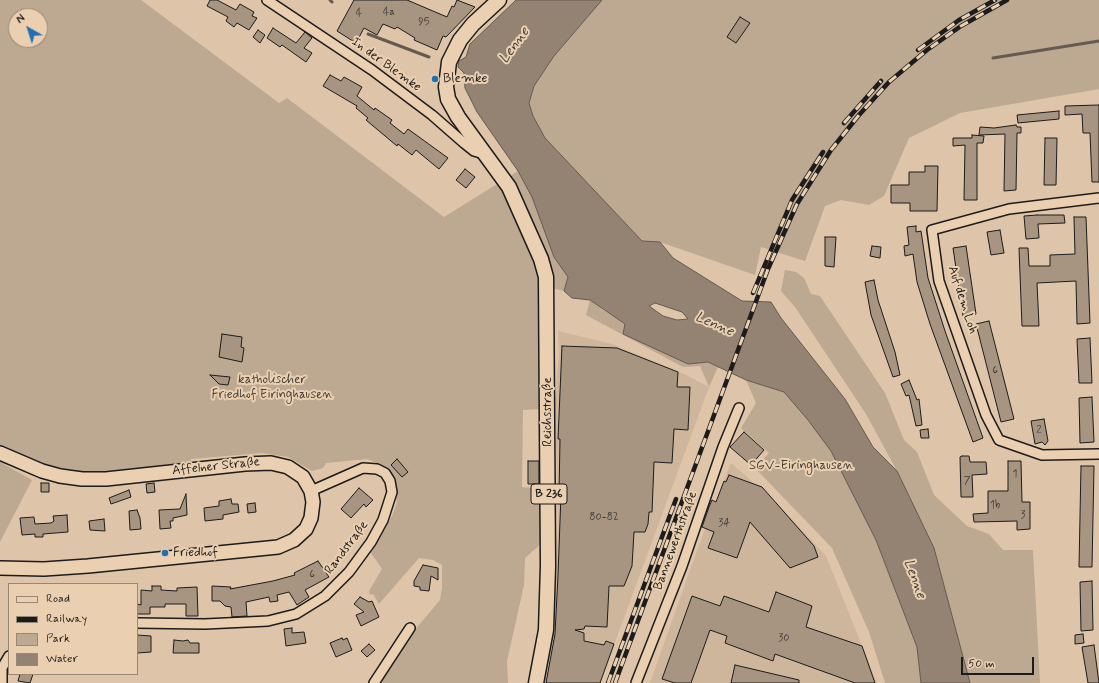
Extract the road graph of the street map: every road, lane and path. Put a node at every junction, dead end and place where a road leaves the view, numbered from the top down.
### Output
1 (267, 0) edge
2 (499, 0) edge
3 (486, 154) junction
4 (1099, 198) edge
5 (1099, 202) edge
6 (739, 408) dead end
7 (0, 453) edge
8 (1099, 454) edge
9 (312, 491) junction
10 (0, 568) edge
11 (138, 623) edge
12 (410, 628) dead end
13 (8, 658) edge
14 (2, 683) edge
15 (374, 683) edge
16 (536, 683) edge
17 (636, 683) edge

1 - 3 street, In der Blemke
2 - 3 main road, B 236
3 - 16 main road, Reichsstraße / B 236
4 - 5 street
4 - 8 street, Auf dem Loh
6 - 17 street, Bannewerthstraße
7 - 9 main road, Affelner Straße
9 - 10 main road
9 - 11 street, Randstraße
12 - 15 street
13 - 14 street

